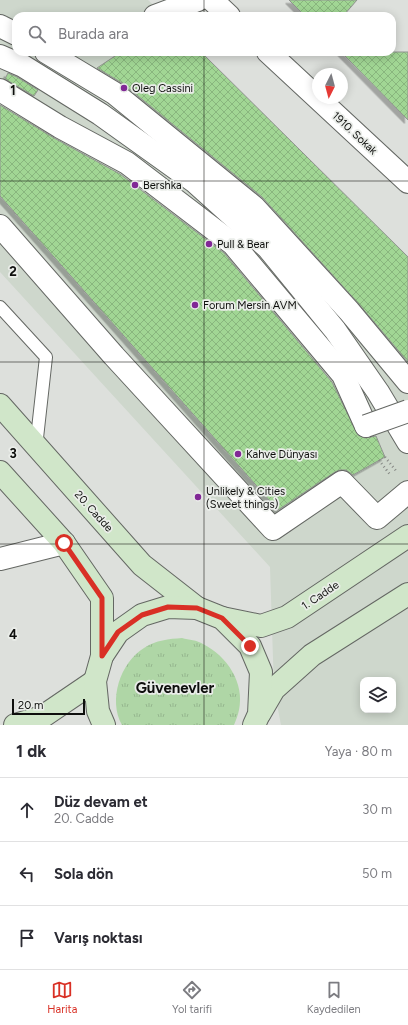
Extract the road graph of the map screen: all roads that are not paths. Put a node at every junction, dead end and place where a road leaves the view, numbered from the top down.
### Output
1 (198, 0) edge
2 (212, 0) edge
3 (166, 12) edge
4 (225, 12) edge
5 (0, 26) edge
6 (12, 32) edge
7 (0, 56) edge
8 (45, 56) edge
9 (57, 56) edge
10 (272, 56) edge
11 (23, 66) junction
12 (0, 90) edge
13 (408, 182) edge
14 (0, 226) edge
15 (0, 307) edge
16 (408, 382) edge
17 (0, 405) edge
18 (408, 411) edge
19 (408, 442) edge
20 (36, 447) junction
21 (0, 472) edge
22 (408, 492) edge
23 (408, 536) edge
24 (64, 543) junction
25 (0, 558) edge
26 (408, 594) edge
27 (197, 608) junction
28 (222, 618) junction
29 (102, 656) junction
30 (95, 681) junction
31 (255, 722) edge
32 (15, 725) edge
33 (104, 725) edge

1 - 3 street
2 - 4 street
5 - 6 street
7 - 11 street
8 - 11 street
9 - 16 street
10 - 13 street, 1910. Sokak
11 - 19 street
12 - 18 street, bridge
14 - 22 street
15 - 20 lane
17 - 20 street, 20. Cadde
20 - 27 street, 20. Cadde
21 - 24 street
23 - 28 street, 1. Cadde
24 - 25 street
24 - 29 street
26 - 31 street
27 - 28 street
27 - 29 street
28 - 31 street
29 - 30 street
30 - 32 street
30 - 33 street

